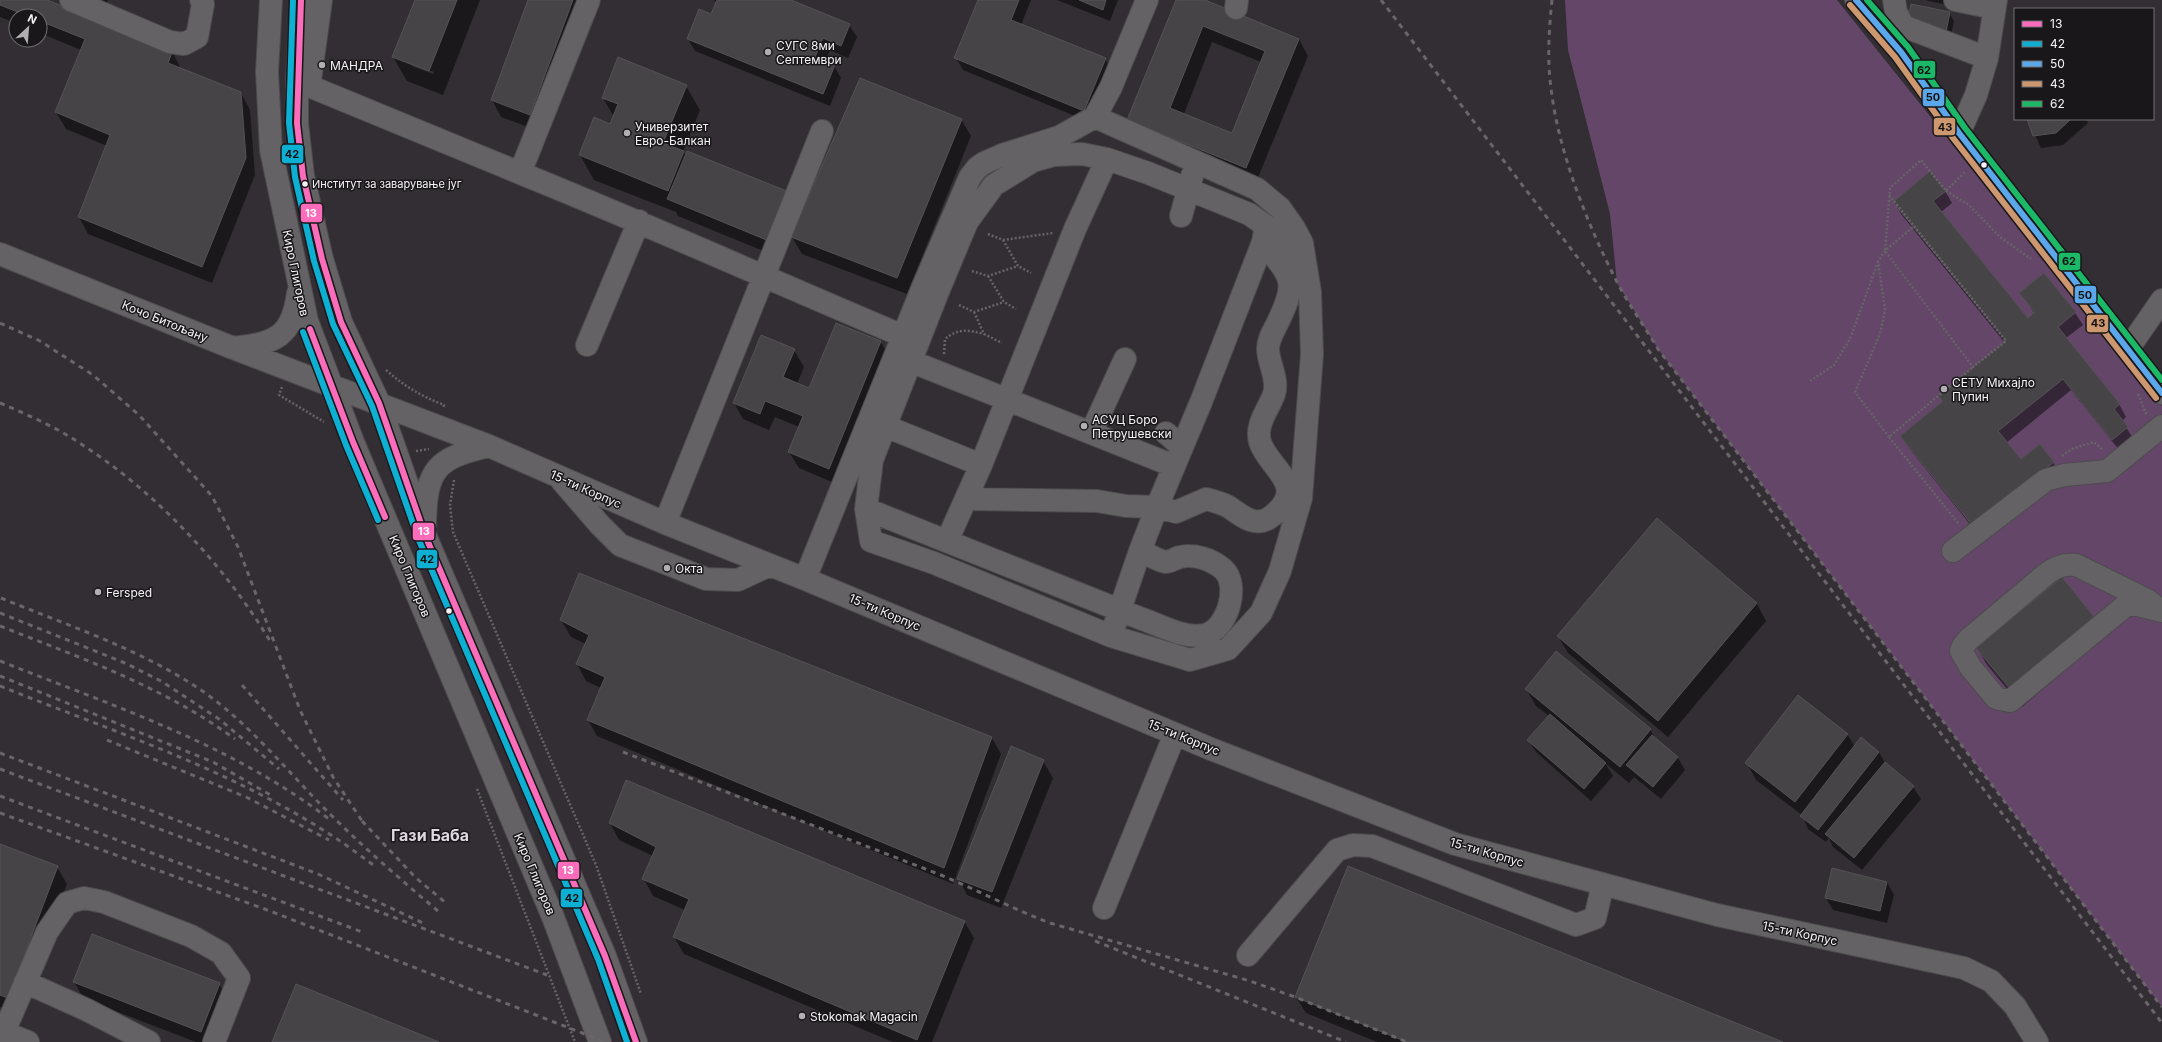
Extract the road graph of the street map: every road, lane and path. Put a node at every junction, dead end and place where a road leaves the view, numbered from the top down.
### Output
1 (71, 0) edge
2 (201, 0) edge
3 (271, 0) edge
4 (301, 0) edge
5 (321, 0) edge
6 (589, 0) edge
7 (1147, 0) edge
8 (1856, 0) edge
9 (1894, 0) edge
10 (1955, 0) edge
11 (1995, 4) edge
12 (1987, 58) junction
13 (303, 84) junction
14 (1095, 117) junction
15 (822, 131) dead end
16 (1959, 133) junction
17 (1106, 159) junction
18 (1196, 161) junction
19 (1971, 168) dead end
20 (520, 173) junction
21 (1189, 190) junction
22 (1946, 190) junction
23 (1889, 195) junction
24 (1181, 216) dead end
25 (639, 221) junction
26 (1913, 227) junction
27 (1075, 229) junction
28 (1264, 233) junction
29 (988, 234) dead end
30 (1003, 240) junction
31 (1885, 251) junction
32 (0, 254) edge
33 (1304, 260) junction
34 (1878, 261) junction
35 (2034, 262) dead end
36 (1018, 266) junction
37 (972, 271) dead end
38 (1031, 273) dead end
39 (988, 276) junction
40 (763, 277) junction
41 (298, 288) junction
42 (2162, 300) edge
43 (1004, 302) junction
44 (959, 306) dead end
45 (1016, 309) dead end
46 (974, 312) junction
47 (984, 334) junction
48 (903, 336) junction
49 (1002, 343) dead end
50 (587, 345) dead end
51 (233, 348) junction
52 (2128, 349) junction
53 (1125, 359) dead end
54 (910, 361) junction
55 (382, 365) dead end
56 (1973, 367) junction
57 (958, 380) junction
58 (1810, 381) dead end
59 (332, 386) junction
60 (2135, 389) dead end
61 (2162, 393) edge
62 (1008, 399) junction
63 (379, 403) junction
64 (444, 405) dead end
65 (2156, 425) edge
66 (437, 426) junction
67 (885, 426) junction
68 (1091, 433) junction
69 (1889, 437) junction
70 (489, 446) junction
71 (1174, 449) junction
72 (2104, 451) dead end
73 (2060, 457) dead end
74 (443, 462) junction
75 (981, 465) junction
76 (558, 477) junction
77 (966, 499) junction
78 (1293, 499) junction
79 (1157, 507) junction
80 (866, 509) junction
81 (665, 523) junction
82 (1961, 527) dead end
83 (425, 535) junction
84 (947, 541) junction
85 (1140, 551) junction
86 (1953, 551) dead end
87 (770, 565) junction
88 (805, 579) junction
89 (1120, 610) junction
90 (2161, 611) edge
91 (1111, 636) junction
92 (1175, 734) junction
93 (1604, 884) junction
94 (1104, 908) dead end
95 (1248, 955) dead end
96 (25, 982) junction
97 (642, 996) dead end
98 (2, 1031) edge
99 (28, 1042) edge
100 (149, 1042) edge
101 (214, 1042) edge
102 (600, 1042) edge
103 (636, 1042) edge
104 (2037, 1042) edge

1 - 2 street
3 - 41 street, Киро Глигоров
4 - 13 street
5 - 13 street
6 - 20 street
7 - 14 street
8 - 16 street
9 - 12 street
10 - 11 street
11 - 12 street
12 - 16 street
13 - 20 street
13 - 63 street
14 - 18 street
14 - 48 street
15 - 40 street
16 - 52 street
17 - 21 street
17 - 27 street
17 - 54 street
18 - 21 street
18 - 33 street
19 - 22 path
20 - 25 street
21 - 24 street
21 - 28 street
22 - 23 path
22 - 35 path
23 - 26 path
23 - 31 path
25 - 40 street
25 - 50 street
26 - 31 path
26 - 56 path
27 - 30 path
27 - 62 street
28 - 33 street
28 - 71 street
28 - 78 street
29 - 30 path
30 - 36 path
31 - 34 path
31 - 56 path
32 - 51 street, Кочо Битољану
33 - 78 street
34 - 58 path
34 - 69 path
36 - 38 path
36 - 39 path
37 - 39 path
39 - 43 path
40 - 48 street
40 - 81 street
41 - 51 street
41 - 59 street, Киро Глигоров
42 - 52 street
43 - 45 path
43 - 46 path
44 - 46 path
46 - 47 path
47 - 49 path
47 - 57 path
48 - 88 street
51 - 59 street, Кочо Битољану
52 - 61 street
53 - 68 street
54 - 57 street
54 - 67 street
55 - 64 path
56 - 69 path
57 - 62 street
59 - 63 street, 15-ти Корпус
59 - 102 street, Киро Глигоров
60 - 65 path
62 - 68 street
62 - 75 street
63 - 66 street, 15-ти Корпус
63 - 83 street
65 - 86 street
66 - 70 street, 15-ти Корпус
66 - 74 path
67 - 75 street
67 - 80 street
68 - 71 street
69 - 82 path
70 - 74 street
70 - 76 street, 15-ти Корпус
71 - 79 street
72 - 73 path
74 - 83 street
74 - 97 path
75 - 77 street
76 - 81 street, 15-ти Корпус
76 - 87 street
77 - 79 street
77 - 84 street
78 - 79 street
78 - 91 street
79 - 85 street
80 - 84 street
80 - 91 street
81 - 87 street, 15-ти Корпус
83 - 103 street
84 - 89 street
85 - 89 street
85 - 89 street
87 - 88 street, 15-ти Корпус
88 - 92 street, 15-ти Корпус
89 - 91 street
90 - 90 street
92 - 93 street, 15-ти Корпус
92 - 94 street
93 - 95 street
93 - 104 street, 15-ти Корпус
96 - 98 street
96 - 100 street
96 - 101 street
98 - 99 street

